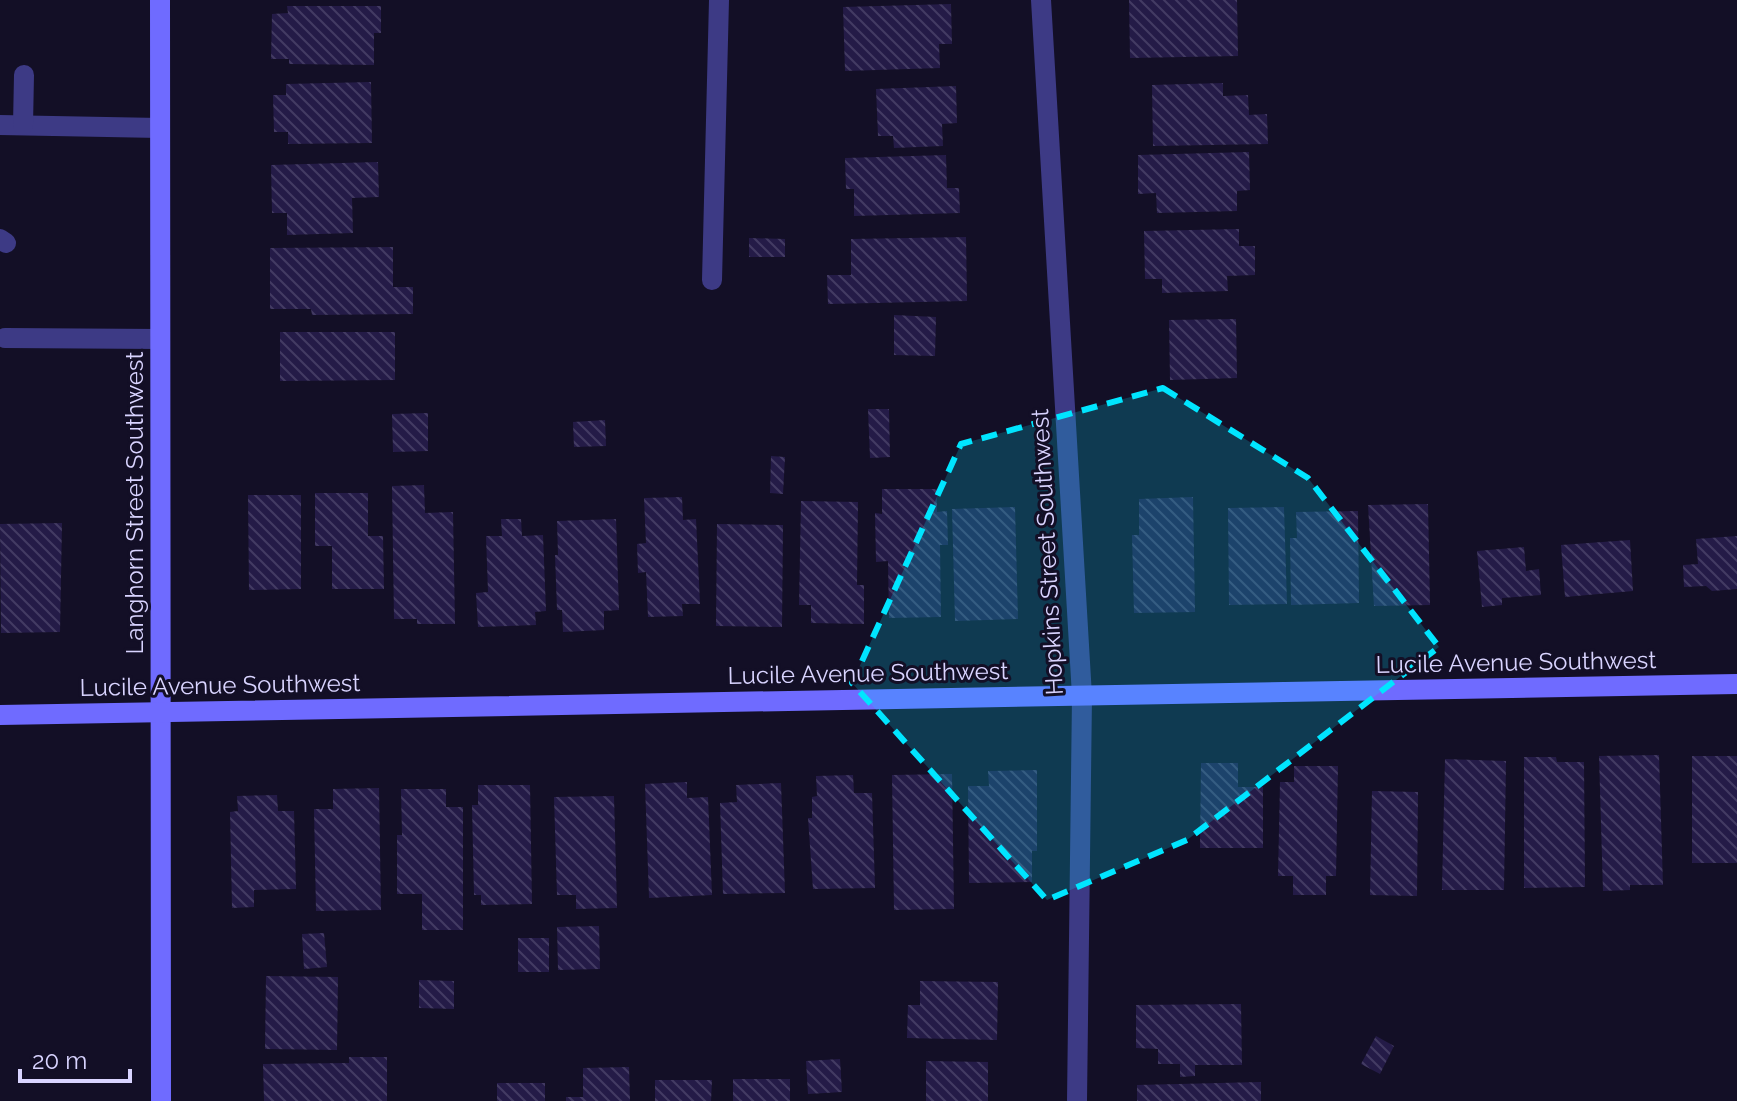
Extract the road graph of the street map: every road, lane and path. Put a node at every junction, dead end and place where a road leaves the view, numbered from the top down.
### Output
1 (160, 0) edge
2 (719, 0) edge
3 (1041, 0) edge
4 (24, 75) dead end
5 (0, 125) edge
6 (23, 125) junction
7 (160, 128) junction
8 (712, 280) dead end
9 (5, 338) dead end
10 (160, 339) junction
11 (1737, 684) edge
12 (1082, 696) junction
13 (161, 712) junction
14 (0, 715) edge
15 (161, 1101) edge
16 (1077, 1101) edge

1 - 7 street, Langhorn Street Southwest
2 - 8 street
3 - 12 street, Hopkins Street Southwest
4 - 6 street
5 - 6 street
6 - 7 street
7 - 10 street, Langhorn Street Southwest
9 - 10 street
10 - 13 street, Langhorn Street Southwest
11 - 12 street, Lucile Avenue Southwest
12 - 13 street, Lucile Avenue Southwest
12 - 16 street, Hopkins Street Southwest
13 - 14 street, Lucile Avenue Southwest
13 - 15 street, Langhorn Street Southwest

